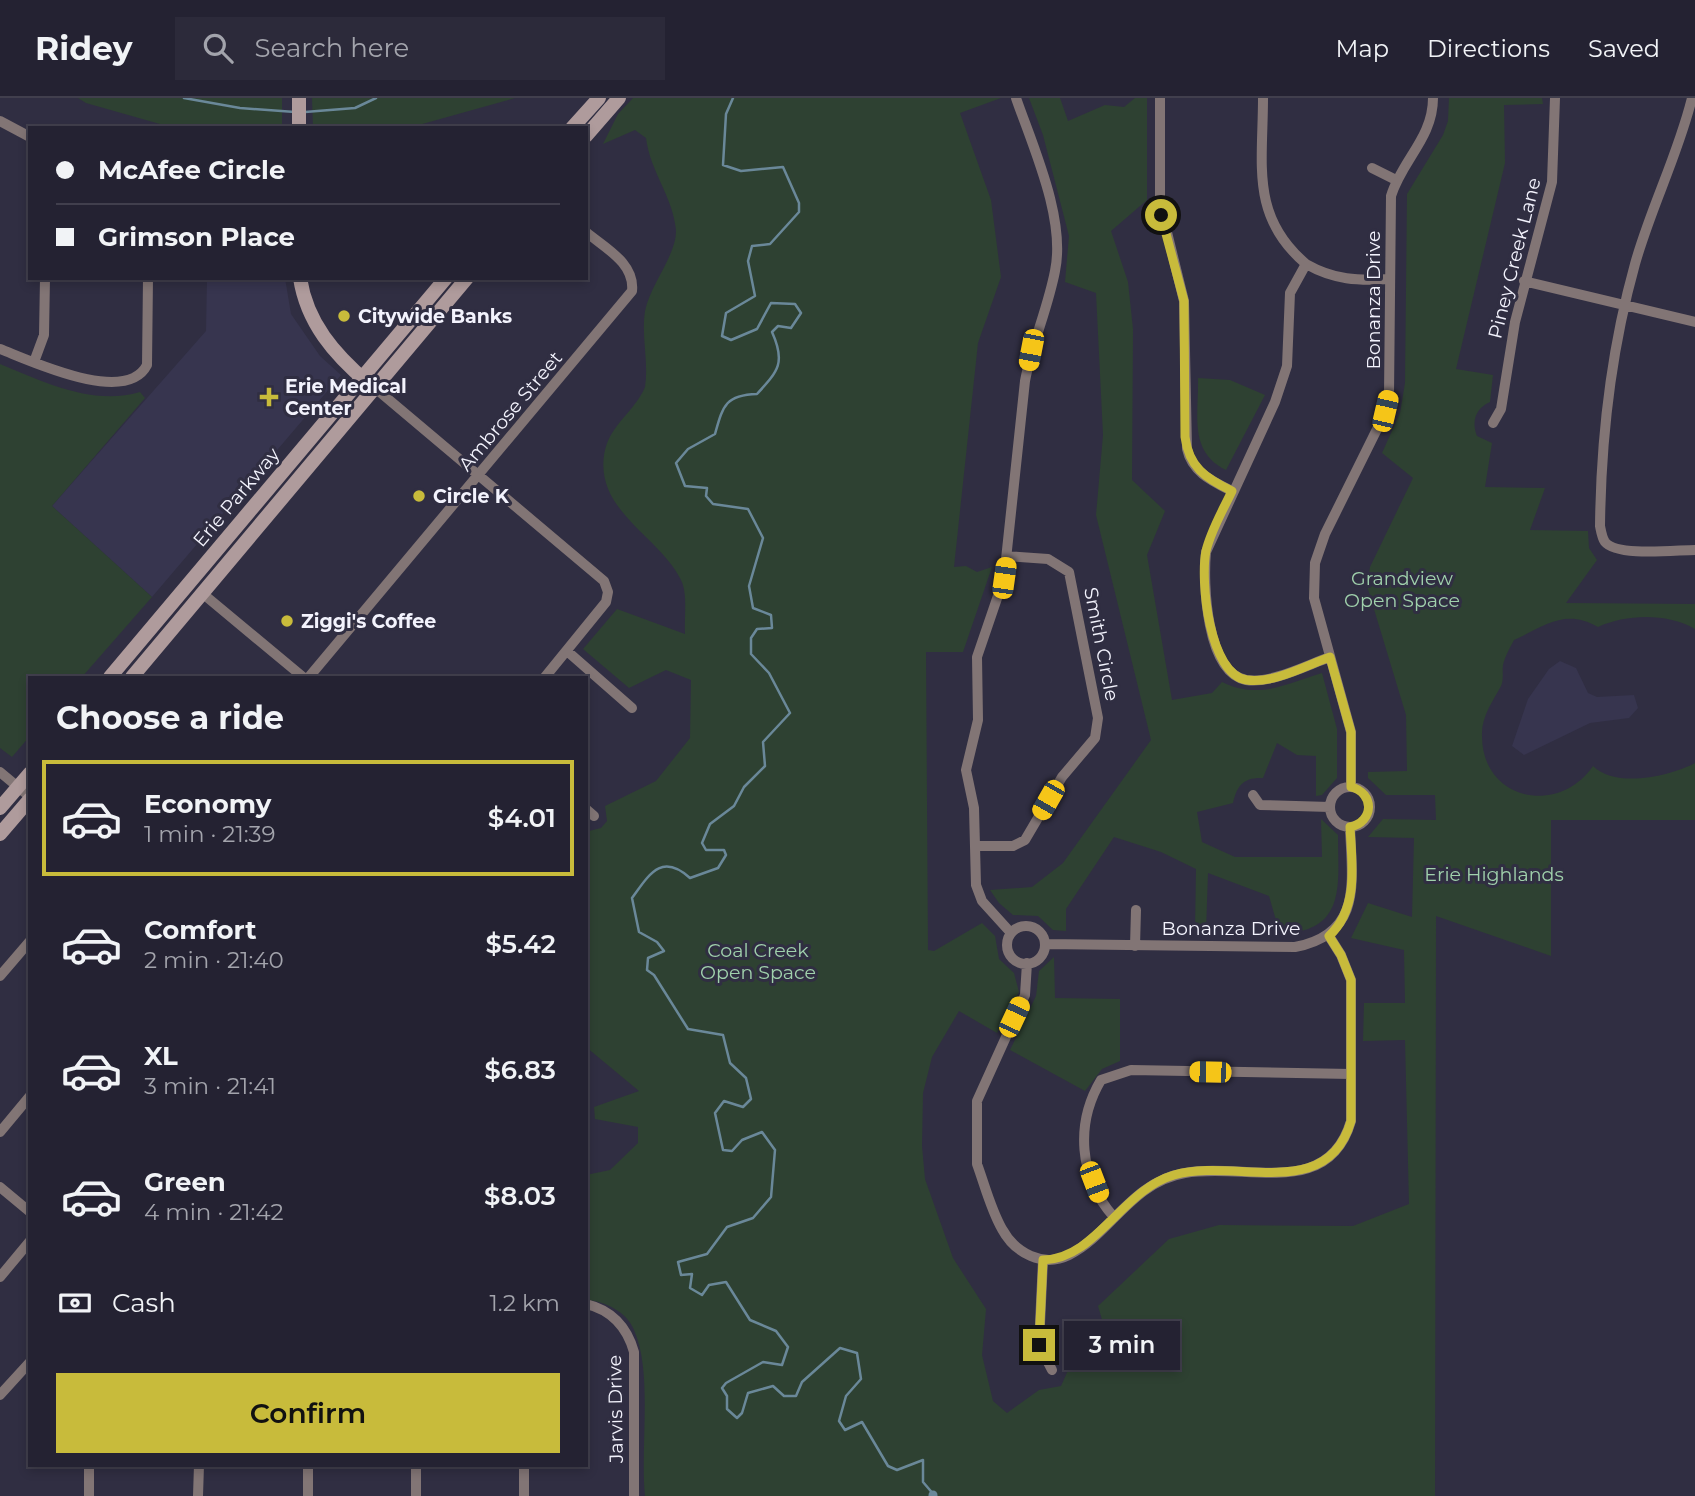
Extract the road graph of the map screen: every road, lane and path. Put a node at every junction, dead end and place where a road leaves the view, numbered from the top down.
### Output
1 (299, 98) edge
2 (599, 98) edge
3 (619, 98) edge
4 (1016, 98) edge
5 (1160, 98) edge
6 (1264, 98) edge
7 (1433, 98) edge
8 (1555, 98) edge
9 (1692, 98) edge
10 (0, 121) edge
11 (299, 125) edge
12 (574, 126) edge
13 (588, 134) edge
14 (28, 136) edge
15 (1372, 168) dead end
16 (1396, 180) junction
17 (588, 234) edge
18 (1306, 264) junction
19 (1390, 279) junction
20 (44, 280) edge
21 (148, 280) edge
22 (300, 280) edge
23 (444, 280) edge
24 (465, 280) edge
25 (1524, 281) junction
26 (1625, 305) junction
27 (1695, 322) edge
28 (0, 349) edge
29 (34, 362) junction
30 (362, 377) junction
31 (375, 388) junction
32 (1493, 423) dead end
33 (479, 474) junction
34 (1232, 491) junction
35 (1695, 550) edge
36 (1007, 556) junction
37 (202, 593) junction
38 (567, 652) junction
39 (1330, 657) junction
40 (111, 676) edge
41 (133, 676) edge
42 (302, 676) edge
43 (310, 676) edge
44 (546, 676) edge
45 (632, 708) dead end
46 (0, 772) edge
47 (28, 775) edge
48 (17, 787) junction
49 (1351, 787) junction
50 (1253, 795) dead end
51 (28, 796) edge
52 (28, 800) edge
53 (1330, 807) junction
54 (0, 808) edge
55 (1350, 827) junction
56 (0, 834) edge
57 (975, 846) junction
58 (1136, 910) dead end
59 (1011, 933) junction
60 (1329, 936) junction
61 (28, 943) edge
62 (1045, 944) junction
63 (1138, 946) junction
64 (1027, 963) junction
65 (0, 976) edge
66 (1351, 1074) junction
67 (28, 1098) edge
68 (0, 1132) edge
69 (0, 1187) edge
70 (28, 1210) edge
71 (1113, 1216) junction
72 (28, 1243) edge
73 (1043, 1260) junction
74 (0, 1277) edge
75 (588, 1305) edge
76 (28, 1364) edge
77 (1052, 1370) dead end
78 (0, 1395) edge
79 (89, 1467) edge
80 (199, 1467) edge
81 (308, 1467) edge
82 (416, 1467) edge
83 (524, 1467) edge
84 (89, 1496) edge
85 (198, 1496) edge
86 (308, 1496) edge
87 (416, 1496) edge
88 (524, 1496) edge
89 (634, 1496) edge

1 - 11 main road
2 - 12 main road
3 - 13 main road
4 - 36 street
5 - 34 street
6 - 18 street
7 - 16 street, Bonanza Drive
8 - 25 street, Piney Creek Lane
9 - 26 street
10 - 14 street
15 - 16 street
16 - 19 street, Bonanza Drive
17 - 33 street, Ambrose Street
18 - 19 street
18 - 34 street
19 - 39 street, Bonanza Drive
20 - 29 street
21 - 29 street
22 - 30 main road
23 - 30 main road, Erie Parkway
24 - 31 main road, Erie Parkway
25 - 26 street
25 - 32 street, Piney Creek Lane
26 - 27 street
26 - 35 street
28 - 29 street
30 - 31 main road
30 - 40 main road, Erie Parkway
31 - 33 street
31 - 37 main road, Erie Parkway
33 - 38 street
33 - 43 street, Ambrose Street
34 - 39 street
36 - 57 street
36 - 57 street, Smith Circle
37 - 41 main road, Erie Parkway
37 - 42 street
38 - 44 street
38 - 45 street
39 - 49 street, Bonanza Drive
46 - 48 street
47 - 48 main road
48 - 51 street
48 - 54 main road
49 - 53 street
49 - 55 street
50 - 53 street
52 - 56 main road
53 - 55 street
55 - 60 street, Bonanza Drive
57 - 59 street
58 - 63 street, Bonanza Drive
59 - 62 street
59 - 64 street
60 - 63 street, Bonanza Drive
60 - 66 street
61 - 65 street
62 - 63 street
62 - 64 street
64 - 73 street
66 - 71 street
66 - 71 street
67 - 68 street
69 - 70 street
71 - 73 street
72 - 74 street
73 - 77 street
75 - 89 street, Jarvis Drive
76 - 78 street
79 - 84 street
80 - 85 street
81 - 86 street
82 - 87 street
83 - 88 street

